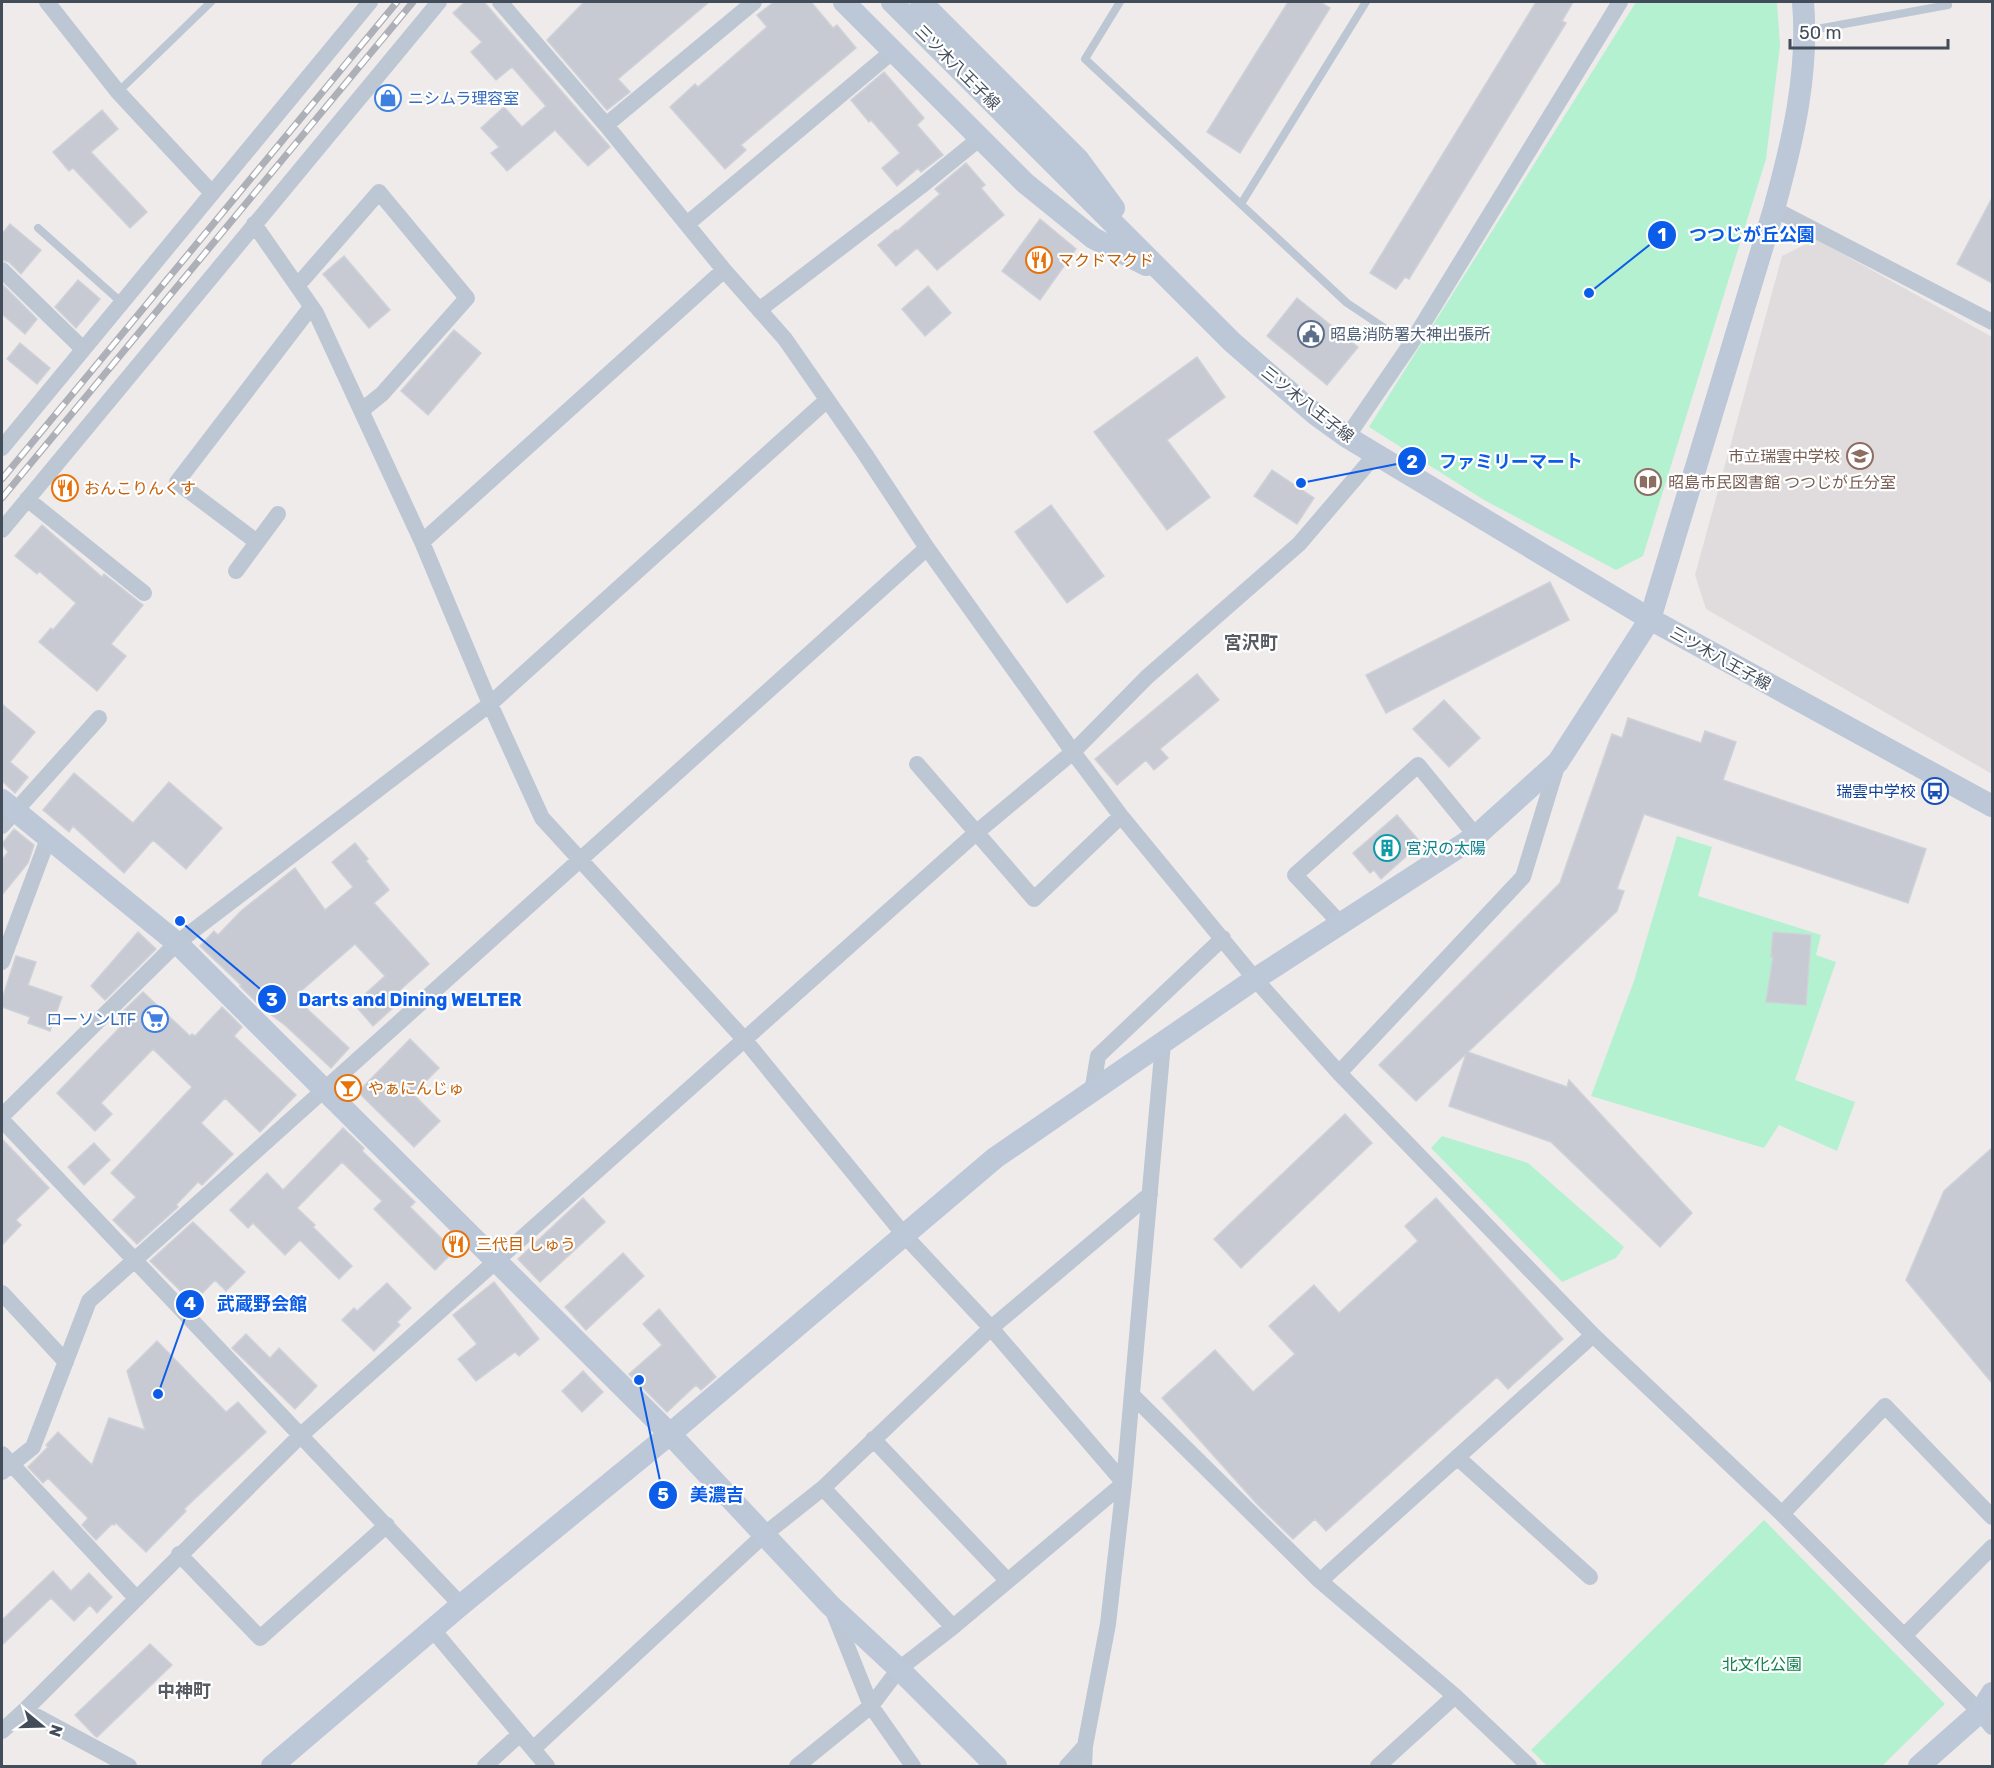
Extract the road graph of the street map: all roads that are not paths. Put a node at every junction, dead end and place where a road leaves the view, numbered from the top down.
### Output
1 (47, 2) edge
2 (195, 2) edge
3 (211, 2) edge
4 (370, 2) edge
5 (439, 2) edge
6 (500, 2) edge
7 (754, 2) edge
8 (844, 2) edge
9 (892, 2) edge
10 (921, 2) edge
11 (1120, 2) edge
12 (1366, 2) edge
13 (1803, 2) edge
14 (1947, 2) edge
15 (1617, 3) edge
16 (203, 10) junction
17 (1806, 32) junction
18 (893, 51) junction
19 (118, 92) junction
20 (606, 125) junction
21 (979, 139) junction
22 (1061, 171) junction
23 (1032, 188) junction
24 (212, 193) junction
25 (1241, 204) junction
26 (1774, 208) junction
27 (254, 224) junction
28 (687, 224) junction
29 (38, 228) dead end
30 (2, 270) edge
31 (724, 270) junction
32 (1163, 274) junction
33 (298, 285) junction
34 (121, 302) junction
35 (311, 307) junction
36 (759, 310) junction
37 (1992, 322) edge
38 (1410, 345) junction
39 (83, 349) junction
40 (827, 400) junction
41 (362, 410) junction
42 (1347, 437) junction
43 (2, 448) edge
44 (1376, 454) junction
45 (27, 499) junction
46 (278, 514) dead end
47 (2, 530) edge
48 (257, 542) junction
49 (422, 542) junction
50 (927, 548) junction
51 (236, 571) dead end
52 (144, 593) dead end
53 (1650, 619) junction
54 (490, 704) junction
55 (99, 718) dead end
56 (1073, 752) junction
57 (1558, 762) junction
58 (916, 764) dead end
59 (1992, 806) edge
60 (6, 812) edge
61 (1121, 816) junction
62 (977, 832) junction
63 (49, 836) junction
64 (1476, 836) junction
65 (580, 859) junction
66 (1340, 923) junction
67 (1223, 938) junction
68 (177, 943) junction
69 (2, 963) edge
70 (1255, 979) junction
71 (744, 1039) junction
72 (1163, 1043) junction
73 (1339, 1073) junction
74 (324, 1089) junction
75 (1092, 1092) junction
76 (2, 1118) edge
77 (1150, 1194) junction
78 (905, 1236) junction
79 (134, 1261) junction
80 (497, 1261) junction
81 (2, 1293) edge
82 (991, 1328) junction
83 (1593, 1335) junction
84 (66, 1362) junction
85 (1132, 1395) junction
86 (670, 1434) junction
87 (301, 1435) junction
88 (873, 1439) junction
89 (1457, 1457) junction
90 (4, 1463) edge
91 (1124, 1483) junction
92 (823, 1488) junction
93 (1782, 1514) junction
94 (1992, 1517) edge
95 (387, 1525) junction
96 (765, 1534) junction
97 (1992, 1547) edge
98 (179, 1554) junction
99 (1590, 1576) dead end
100 (1006, 1580) junction
101 (1320, 1581) junction
102 (137, 1599) junction
103 (461, 1605) junction
104 (830, 1605) junction
105 (952, 1627) junction
106 (433, 1630) junction
107 (1904, 1636) junction
108 (899, 1669) junction
109 (1992, 1693) edge
110 (1455, 1696) junction
111 (871, 1706) junction
112 (25, 1710) junction
113 (1986, 1719) edge
114 (2, 1731) edge
115 (520, 1734) junction
116 (1085, 1746) junction
117 (533, 1749) junction
118 (129, 1767) edge
119 (272, 1767) edge
120 (485, 1767) edge
121 (547, 1767) edge
122 (797, 1767) edge
123 (914, 1767) edge
124 (996, 1767) edge
125 (1067, 1767) edge
126 (1084, 1767) edge
127 (1378, 1767) edge
128 (1529, 1767) edge
129 (1919, 1767) edge

1 - 19 street
2 - 16 lane
3 - 16 lane
4 - 24 street
5 - 27 street
6 - 20 street
7 - 20 street
8 - 18 street
9 - 22 street, 三ツ木八王子線
10 - 32 street
11 - 25 lane
12 - 25 lane
13 - 17 street
14 - 17 lane
15 - 38 street
16 - 19 lane
17 - 26 street
18 - 21 street
18 - 28 street
19 - 24 street
20 - 28 street
21 - 23 street
21 - 36 street
22 - 23 street
22 - 32 street, 三ツ木八王子線
23 - 32 street
24 - 34 street
25 - 38 lane
26 - 37 street
26 - 53 street
27 - 33 street
27 - 45 street
28 - 31 street
29 - 34 lane
30 - 39 street
31 - 36 street
31 - 49 street
32 - 42 street, 三ツ木八王子線
33 - 35 street
33 - 41 street
34 - 39 street
35 - 41 street
35 - 48 street
36 - 40 street
38 - 42 street
39 - 43 street
40 - 50 street
40 - 54 street
41 - 49 street
42 - 44 street, 三ツ木八王子線
44 - 53 street, 三ツ木八王子線
44 - 56 street
45 - 47 street
45 - 52 street
46 - 48 street
48 - 51 street
49 - 54 street
50 - 56 street
50 - 65 street
53 - 57 street
53 - 59 street, 三ツ木八王子線
54 - 65 street
54 - 68 street
55 - 60 street
56 - 61 street
56 - 62 street
57 - 64 street
57 - 73 street
58 - 62 street
60 - 63 street
61 - 62 street
61 - 67 street
62 - 71 street
63 - 68 street
63 - 69 street
64 - 66 street
64 - 66 street
65 - 71 street
65 - 74 street
66 - 70 street
67 - 70 street
67 - 75 street
68 - 74 street
68 - 76 street
70 - 72 street
70 - 73 street
71 - 78 street
71 - 80 street
72 - 75 street
72 - 77 street
73 - 83 street
74 - 79 street
74 - 80 street
75 - 78 street
76 - 79 street
77 - 82 street
77 - 85 street
78 - 82 street
78 - 86 street
79 - 84 street
79 - 87 street
80 - 86 street
80 - 87 street
81 - 84 street
82 - 88 street
82 - 91 street
83 - 89 street
83 - 93 street
84 - 90 street
85 - 91 street
85 - 101 street
86 - 96 street
86 - 103 street
87 - 95 street
87 - 98 street
88 - 92 street
88 - 100 street
89 - 99 street
89 - 101 street
90 - 102 street
91 - 100 street
91 - 116 street
92 - 96 street
92 - 105 street
93 - 94 street
93 - 107 street
95 - 98 street
95 - 103 street
96 - 104 street
96 - 117 street
97 - 107 street
98 - 102 street
100 - 105 street
101 - 110 street
102 - 112 street
103 - 106 street
104 - 108 street
104 - 111 street
105 - 108 street
106 - 115 street
106 - 119 street
107 - 113 street
108 - 111 street
108 - 124 street
109 - 113 street
110 - 127 street
110 - 128 street
111 - 122 street
111 - 123 street
112 - 114 street
112 - 118 street
113 - 129 street
115 - 117 street
115 - 120 street
116 - 125 street
116 - 126 street
117 - 121 street

